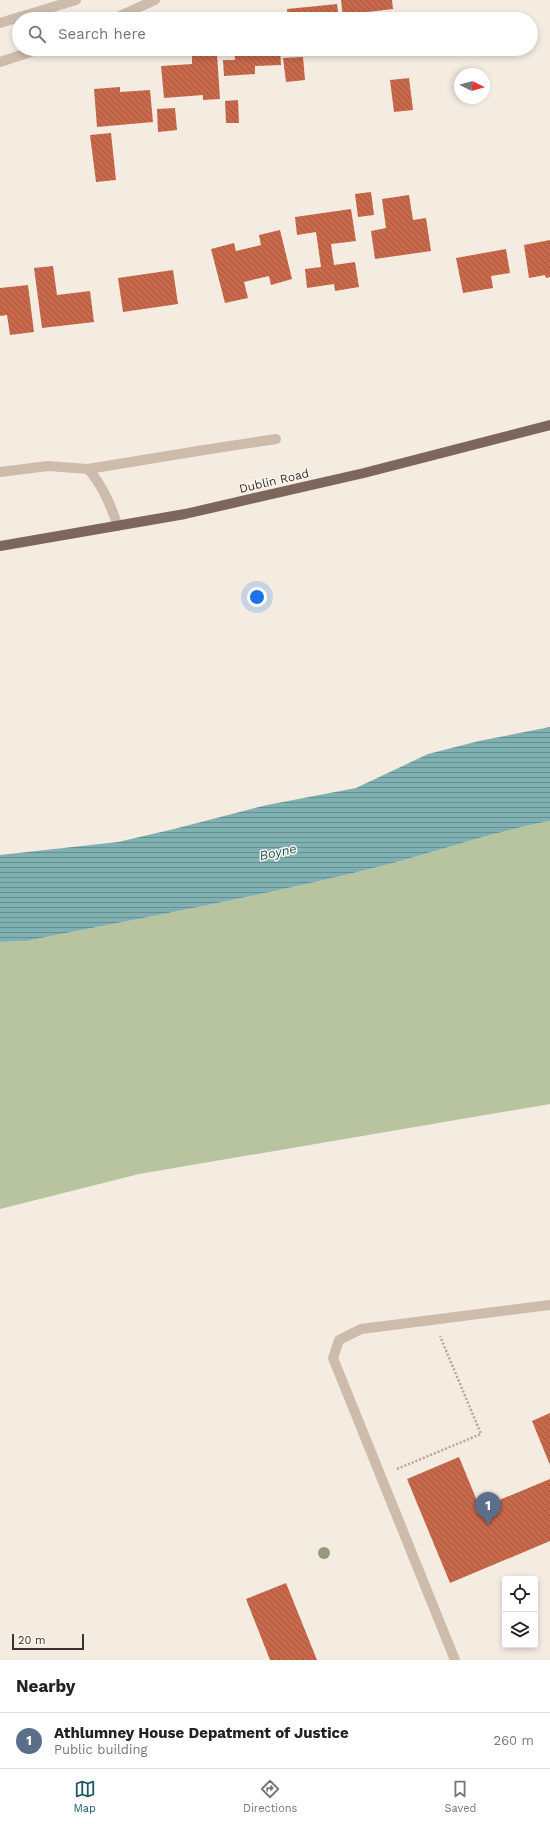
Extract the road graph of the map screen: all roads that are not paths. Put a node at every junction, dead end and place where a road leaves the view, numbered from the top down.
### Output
1 (76, 0) edge
2 (155, 0) edge
3 (36, 12) edge
4 (128, 12) edge
5 (12, 19) edge
6 (0, 23) edge
7 (18, 56) edge
8 (0, 62) edge
9 (550, 425) edge
10 (276, 439) dead end
11 (88, 470) junction
12 (0, 472) edge
13 (118, 526) junction
14 (0, 546) edge
15 (550, 1305) edge
16 (455, 1660) edge

1 - 3 street
2 - 4 street
5 - 6 street
7 - 8 street
9 - 13 main road, Dublin Road
10 - 11 street
11 - 12 street
11 - 13 street
13 - 14 main road, Dublin Road
15 - 16 street

